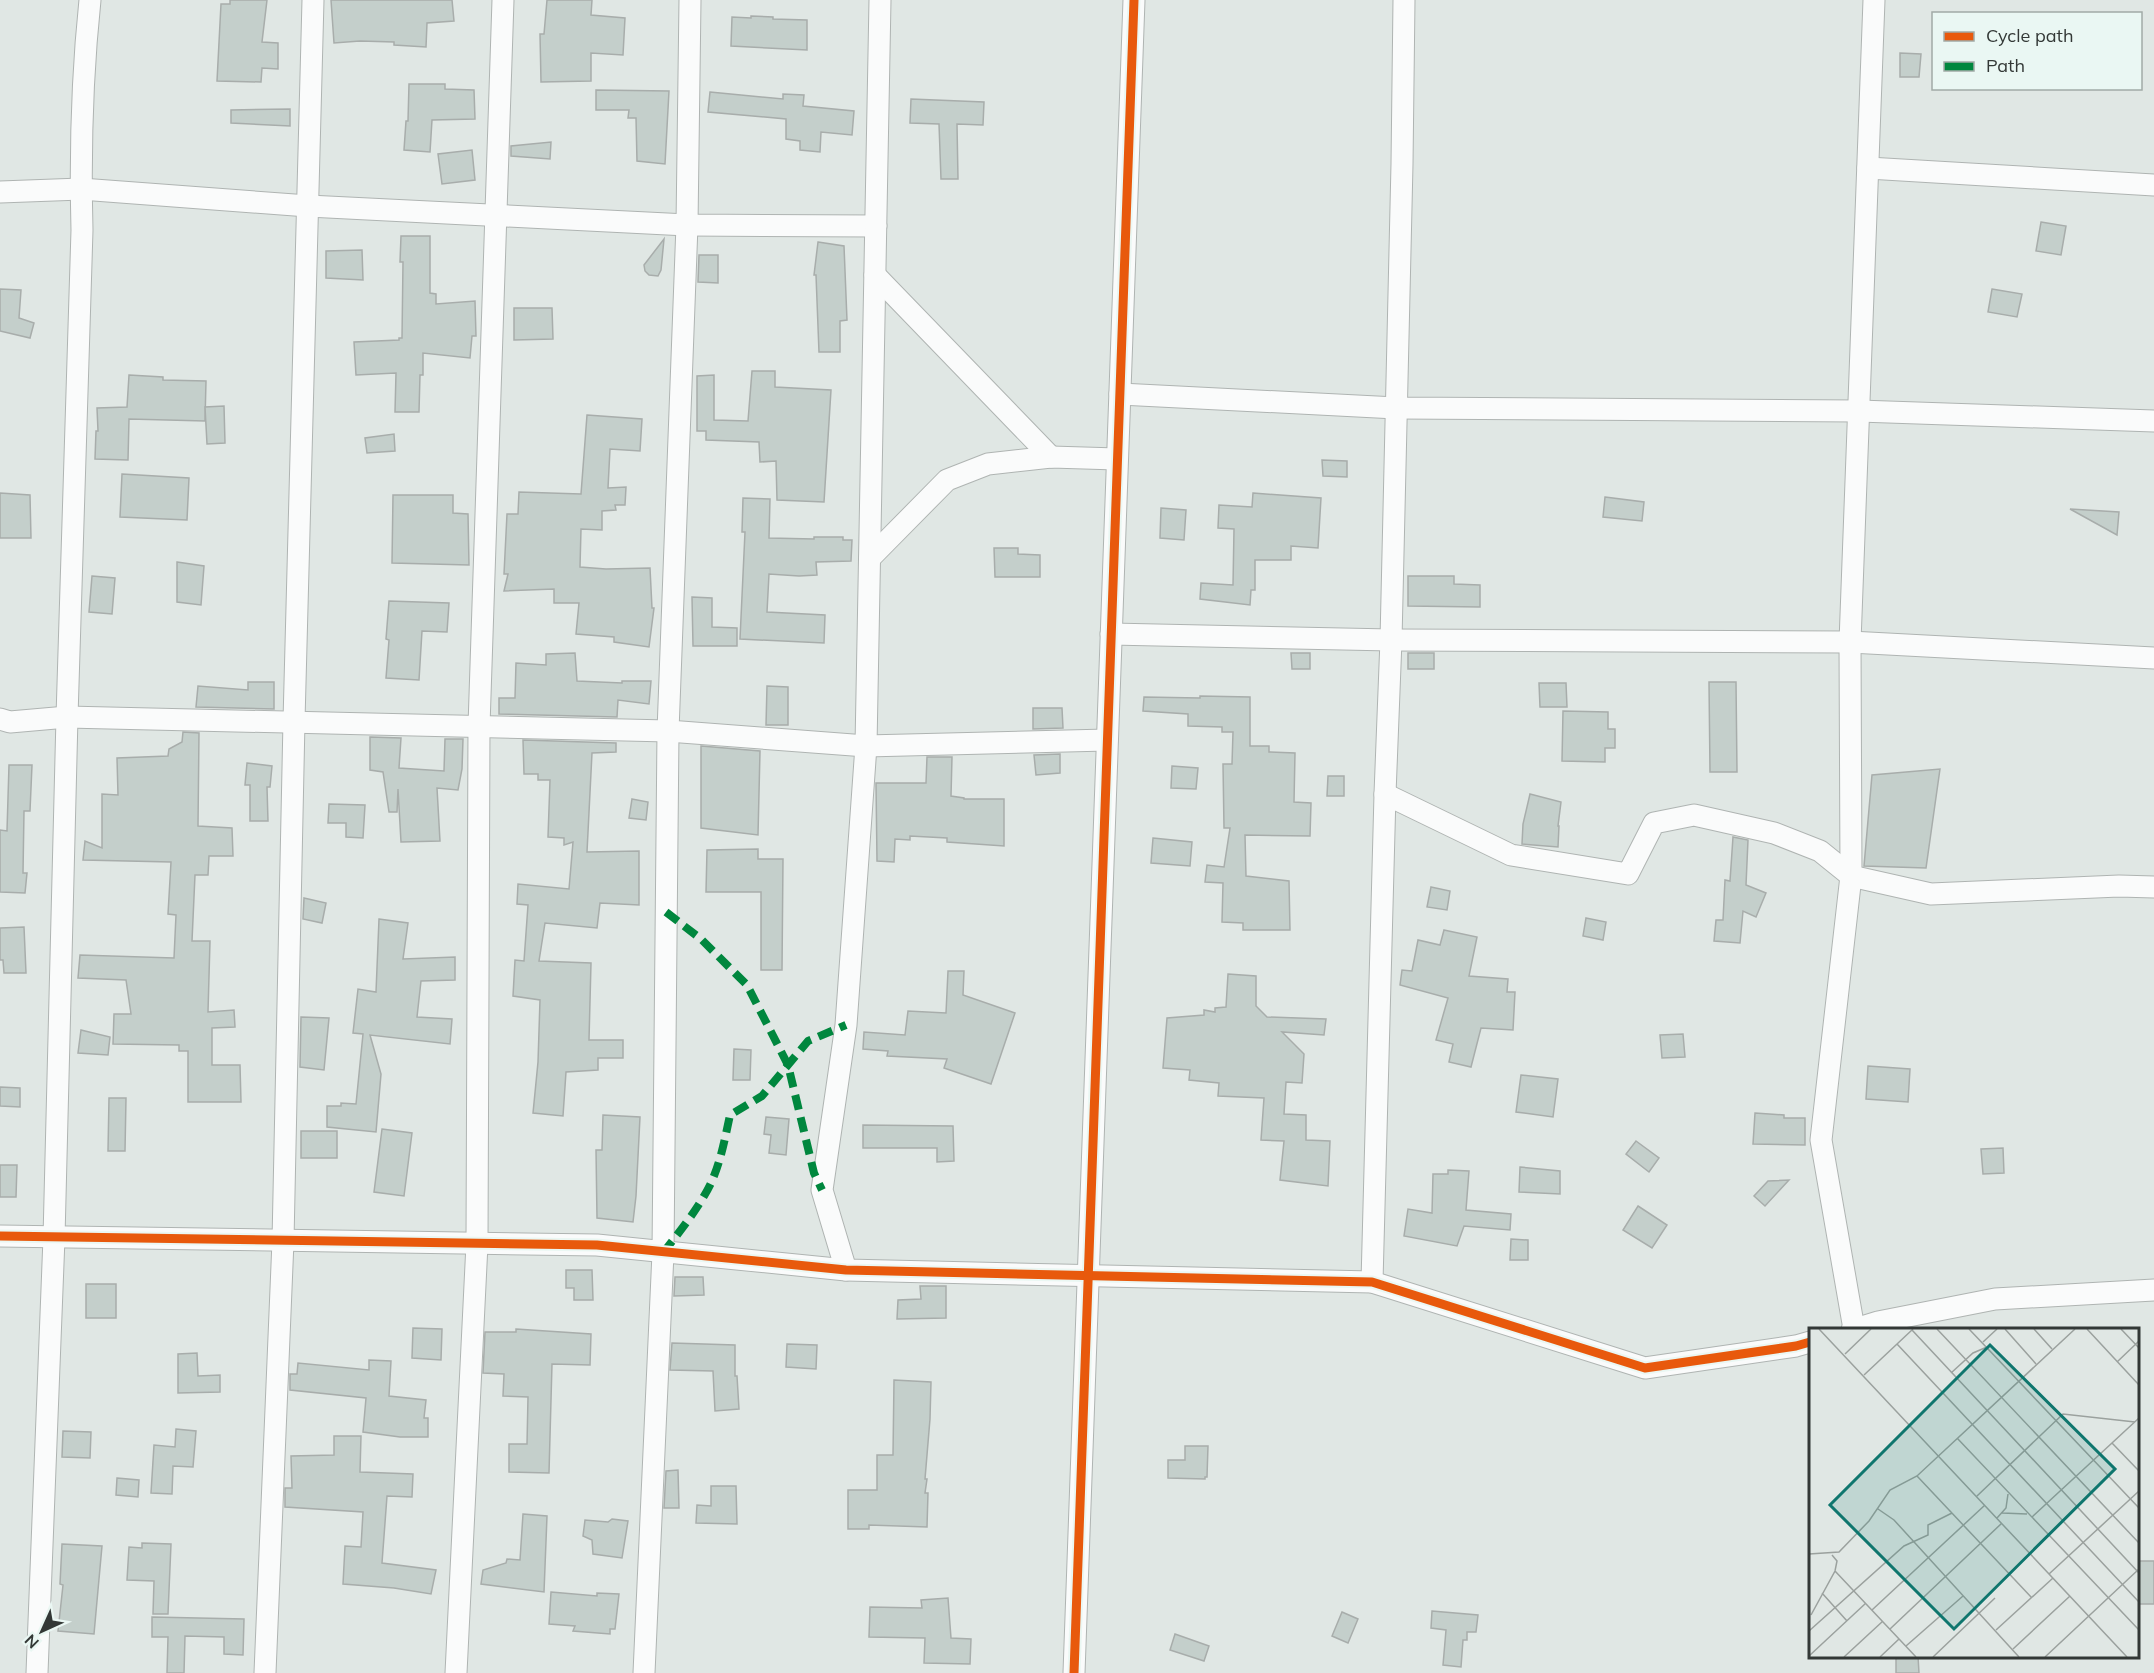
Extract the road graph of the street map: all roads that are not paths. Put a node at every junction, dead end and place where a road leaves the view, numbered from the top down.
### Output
1 (90, 0) edge
2 (313, 0) edge
3 (503, 0) edge
4 (690, 0) edge
5 (880, 0) edge
6 (1134, 0) edge
7 (1404, 0) edge
8 (1874, 0) edge
9 (1868, 168) junction
10 (2154, 185) edge
11 (81, 189) junction
12 (0, 192) edge
13 (308, 206) junction
14 (496, 216) junction
15 (687, 225) junction
16 (876, 226) junction
17 (875, 275) junction
18 (1120, 394) junction
19 (1396, 408) junction
20 (1859, 411) junction
21 (2154, 421) edge
22 (1052, 457) junction
23 (1117, 459) junction
24 (870, 558) junction
25 (1111, 634) junction
26 (1391, 640) junction
27 (1850, 642) junction
28 (2154, 658) edge
29 (66, 717) junction
30 (0, 719) edge
31 (294, 721) junction
32 (479, 726) junction
33 (668, 731) junction
34 (1107, 740) junction
35 (866, 746) junction
36 (1385, 794) junction
37 (1851, 876) junction
38 (2154, 887) edge
39 (0, 1236) edge
40 (54, 1238) junction
41 (283, 1241) junction
42 (477, 1244) junction
43 (663, 1253) junction
44 (846, 1270) junction
45 (1088, 1277) junction
46 (1372, 1282) junction
47 (2154, 1290) edge
48 (1853, 1328) edge
49 (1857, 1328) edge
50 (1809, 1342) edge
51 (37, 1672) edge
52 (265, 1673) edge
53 (456, 1673) edge
54 (644, 1673) edge
55 (1074, 1673) edge

1 - 11 street
2 - 13 street
3 - 14 street
4 - 15 street
5 - 16 street
6 - 18 street
7 - 19 street
8 - 9 street
9 - 10 street
9 - 20 street
11 - 12 street
11 - 13 street
11 - 29 street
13 - 14 street
13 - 31 street
14 - 15 street
14 - 32 street
15 - 16 street
15 - 33 street
16 - 17 street
17 - 22 street
17 - 24 street
18 - 19 street
18 - 23 street
19 - 20 street
19 - 26 street
20 - 21 street
20 - 27 street
22 - 23 street
22 - 24 street
23 - 25 street
24 - 35 street
25 - 26 street
25 - 34 street
26 - 27 street
26 - 36 street
27 - 28 street
27 - 37 street
29 - 30 street
29 - 31 street
29 - 40 street
31 - 32 street
31 - 41 street
32 - 33 street
32 - 42 street
33 - 35 street
33 - 43 street
34 - 35 street
34 - 45 street
35 - 44 street
36 - 37 street
36 - 46 street
37 - 38 street
37 - 48 street
39 - 40 street
40 - 41 street
40 - 51 street
41 - 42 street
41 - 52 street
42 - 43 street
42 - 53 street
43 - 44 street
43 - 54 street
44 - 45 street
45 - 46 street
45 - 55 street
46 - 50 street
47 - 49 street

